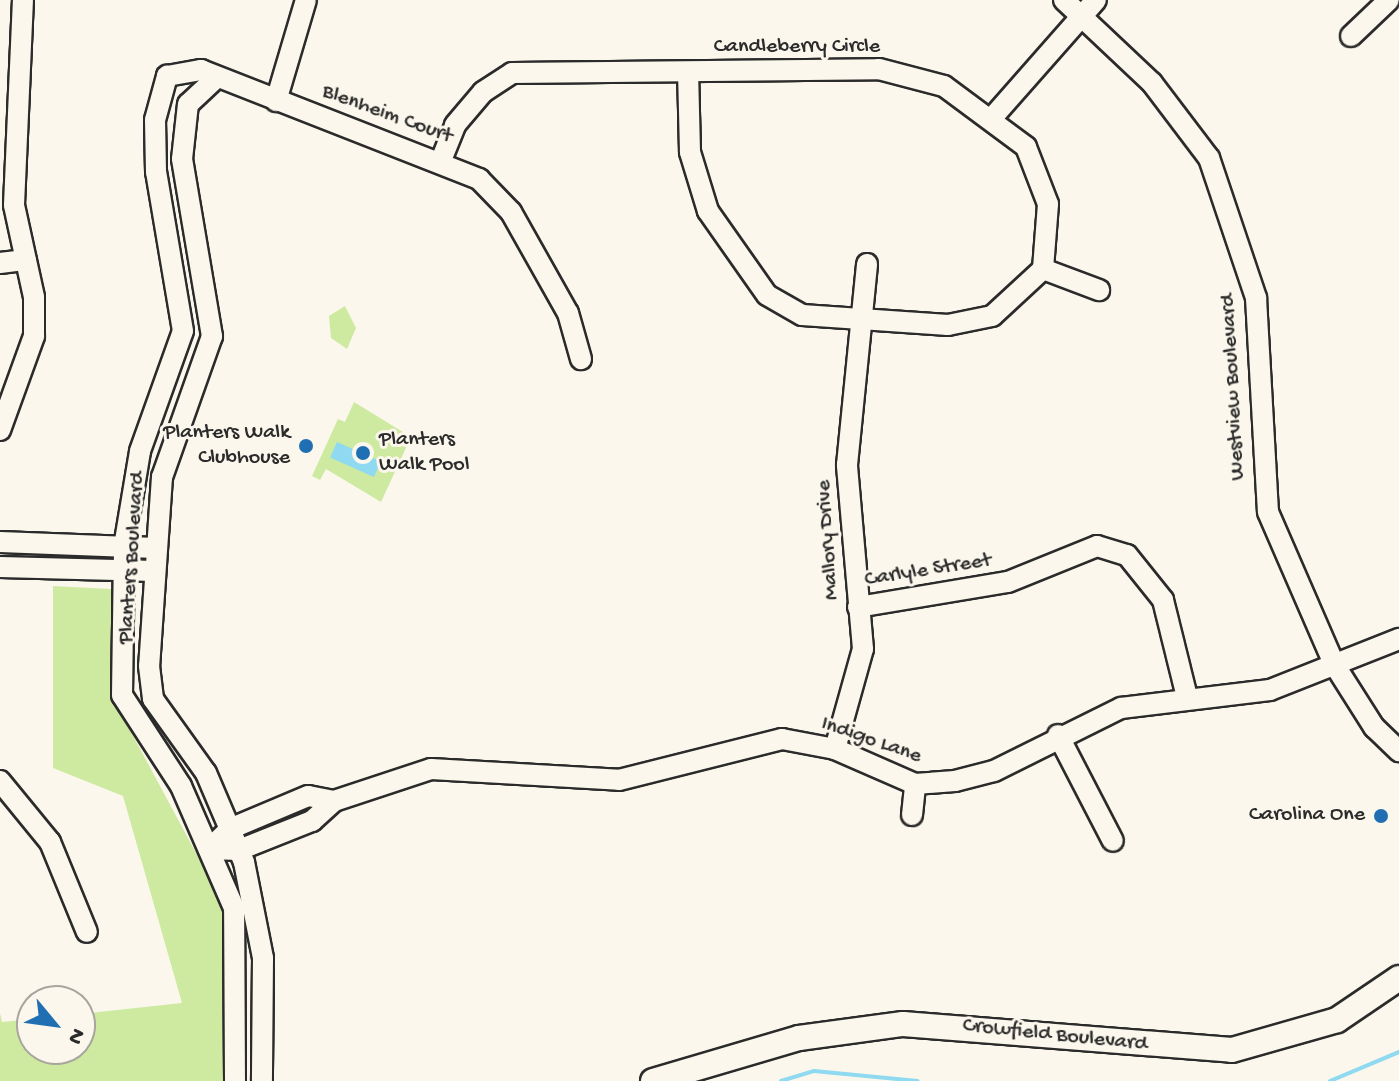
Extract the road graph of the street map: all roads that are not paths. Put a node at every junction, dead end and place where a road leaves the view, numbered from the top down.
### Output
1 (23, 0) edge
2 (306, 0) edge
3 (1064, 0) edge
4 (1389, 0) edge
5 (1090, 8) edge
6 (1351, 36) dead end
7 (688, 72) junction
8 (9, 77) edge
9 (214, 80) junction
10 (276, 101) junction
11 (992, 118) junction
12 (442, 158) junction
13 (26, 260) junction
14 (0, 263) edge
15 (867, 264) dead end
16 (1043, 269) junction
17 (1099, 290) dead end
18 (860, 324) junction
19 (177, 354) junction
20 (581, 359) dead end
21 (203, 363) junction
22 (155, 411) junction
23 (182, 419) junction
24 (0, 430) edge
25 (0, 542) edge
26 (124, 547) junction
27 (156, 548) junction
28 (0, 567) edge
29 (123, 571) junction
30 (155, 571) junction
31 (858, 607) junction
32 (1399, 639) edge
33 (1334, 664) junction
34 (1187, 697) junction
35 (1058, 735) junction
36 (835, 749) junction
37 (1399, 751) edge
38 (0, 781) edge
39 (915, 784) junction
40 (334, 801) junction
41 (912, 815) dead end
42 (230, 829) junction
43 (1113, 841) dead end
44 (209, 849) junction
45 (239, 850) junction
46 (87, 932) dead end
47 (1399, 978) edge
48 (235, 1081) edge
49 (262, 1081) edge
50 (653, 1081) edge

1 - 8 street
2 - 10 street
3 - 5 street, Westview Boulevard
4 - 6 street
5 - 11 street
5 - 33 street, Westview Boulevard
7 - 11 street, Candleberry Circle
7 - 12 street, Candleberry Circle
7 - 18 street, Candleberry Circle
8 - 13 street
9 - 10 street, Blenheim Court
9 - 19 street, Planters Boulevard
9 - 21 street, Planters Boulevard
10 - 12 street, Blenheim Court
11 - 16 street, Candleberry Circle
12 - 20 street, Blenheim Court
13 - 14 street
13 - 24 street
15 - 18 street, Mallory Drive
16 - 17 street
16 - 18 street, Candleberry Circle
18 - 31 street, Mallory Drive
19 - 21 street
19 - 22 street, Planters Boulevard
21 - 23 street, Planters Boulevard
22 - 23 street
22 - 26 street, Planters Boulevard
23 - 27 street, Planters Boulevard
25 - 26 street
26 - 27 street
26 - 29 street, Planters Boulevard
27 - 30 street, Planters Boulevard
28 - 29 street
29 - 30 street
29 - 44 street, Planters Boulevard
30 - 42 street, Planters Boulevard
31 - 34 street, Carlyle Street
31 - 36 street, Mallory Drive
32 - 33 street, Indigo Lane
33 - 34 street, Indigo Lane
33 - 37 street, Westview Boulevard
34 - 35 street, Indigo Lane
35 - 39 street, Indigo Lane
35 - 43 street
36 - 39 street, Indigo Lane
36 - 40 street, Indigo Lane
38 - 46 street
39 - 41 street
40 - 42 street, Indigo Lane
40 - 45 street, Indigo Lane
42 - 44 street, Indigo Lane
42 - 45 street, Planters Boulevard
44 - 45 street, Indigo Lane
44 - 48 street, Planters Boulevard
45 - 49 street, Planters Boulevard
47 - 50 main road, Crowfield Boulevard

